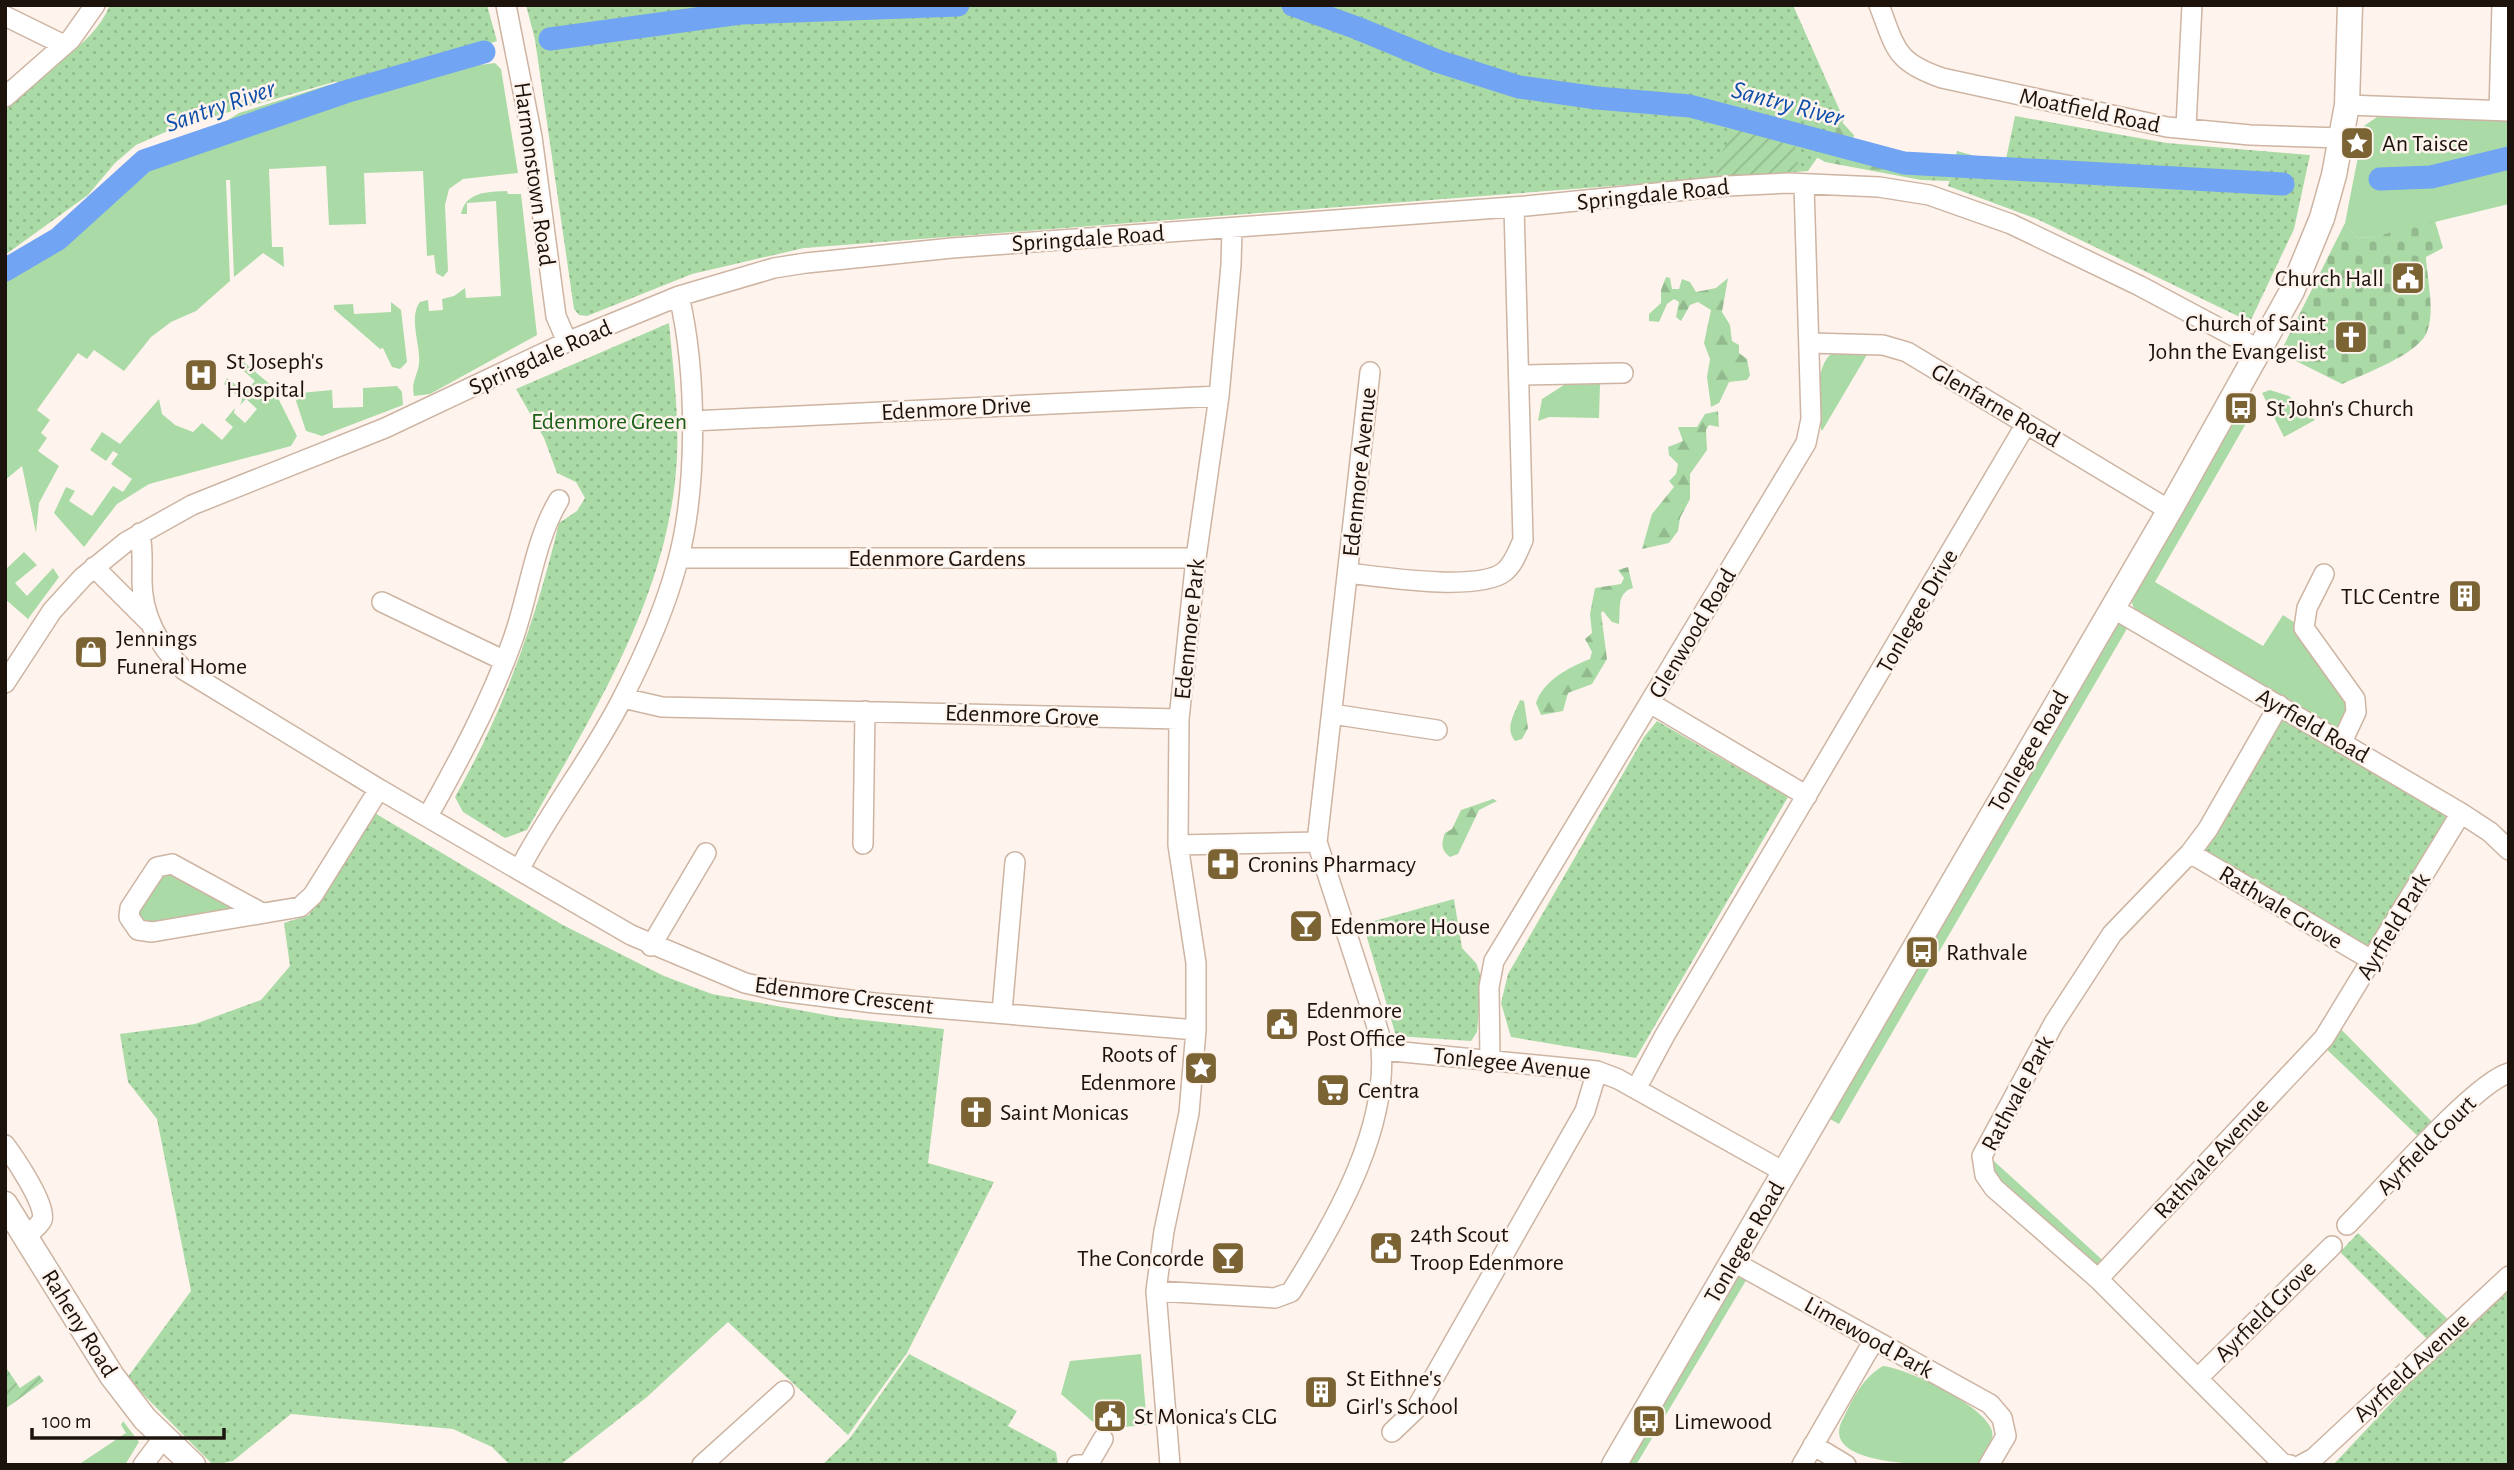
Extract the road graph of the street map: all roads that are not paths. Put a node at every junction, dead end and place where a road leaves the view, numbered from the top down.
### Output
1 (95, 5) edge
2 (506, 5) edge
3 (1879, 5) edge
4 (2192, 5) edge
5 (2350, 5) edge
6 (2502, 5) edge
7 (5, 16) edge
8 (64, 45) junction
9 (5, 97) edge
10 (2347, 105) junction
11 (2504, 111) edge
12 (2186, 127) junction
13 (2341, 138) junction
14 (1804, 185) junction
15 (1514, 207) junction
16 (1232, 228) junction
17 (679, 296) junction
18 (566, 342) junction
19 (1810, 343) junction
20 (2258, 349) junction
21 (1370, 372) dead end
22 (1623, 373) dead end
23 (1520, 375) junction
24 (1219, 396) junction
25 (692, 421) junction
26 (2026, 425) junction
27 (559, 500) dead end
28 (2169, 510) junction
29 (140, 534) junction
30 (679, 558) junction
31 (1196, 558) junction
32 (94, 567) junction
33 (1348, 573) junction
34 (2325, 574) dead end
35 (142, 577) junction
36 (120, 594) junction
37 (382, 602) dead end
38 (2111, 607) junction
39 (150, 623) junction
40 (505, 661) junction
41 (5, 683) edge
42 (623, 698) junction
43 (1650, 703) junction
44 (2279, 705) junction
45 (865, 711) junction
46 (1332, 714) junction
47 (1179, 719) junction
48 (1437, 730) dead end
49 (2342, 741) junction
50 (379, 789) junction
51 (1807, 796) junction
52 (2460, 813) junction
53 (428, 816) junction
54 (1317, 842) junction
55 (863, 844) dead end
56 (1178, 845) junction
57 (2509, 850) edge
58 (706, 853) dead end
59 (2190, 853) junction
60 (1015, 862) dead end
61 (519, 870) junction
62 (262, 913) junction
63 (651, 946) junction
64 (2372, 961) junction
65 (1002, 1012) junction
66 (1196, 1030) junction
67 (2324, 1038) joint
68 (1382, 1050) junction
69 (1490, 1059) junction
70 (1597, 1072) junction
71 (2509, 1073) edge
72 (1636, 1089) junction
73 (5, 1145) edge
74 (1784, 1172) junction
75 (7, 1211) edge
76 (2347, 1225) dead end
77 (26, 1236) junction
78 (2332, 1245) dead end
79 (1732, 1261) junction
80 (2509, 1276) edge
81 (2098, 1279) junction
82 (1156, 1291) junction
83 (1874, 1340) junction
84 (2199, 1377) junction
85 (784, 1391) dead end
86 (1392, 1432) dead end
87 (164, 1437) junction
88 (1103, 1439) dead end
89 (1813, 1445) junction
90 (2308, 1461) edge
91 (144, 1465) edge
92 (193, 1465) edge
93 (702, 1465) edge
94 (1077, 1465) edge
95 (1088, 1465) edge
96 (1170, 1465) edge
97 (1614, 1465) edge
98 (1802, 1465) edge
99 (1846, 1465) edge
100 (1989, 1465) edge
101 (2290, 1465) edge

1 - 8 street
2 - 18 street, Harmonstown Road
3 - 12 street, Moatfield Road
4 - 12 street
5 - 10 main road, Tonlegee Road
6 - 11 street
7 - 8 street
8 - 9 street
10 - 11 street
10 - 13 main road, Tonlegee Road
12 - 13 street, Moatfield Road
13 - 20 main road, Tonlegee Road
14 - 15 street, Springdale Road
14 - 19 street, Glenwood Road
14 - 20 street, Springdale Road
15 - 16 street, Springdale Road
15 - 23 street, Edenmore Avenue
16 - 17 street, Springdale Road
16 - 24 street, Edenmore Park
17 - 18 street, Springdale Road
17 - 25 street
18 - 29 street, Springdale Road
19 - 26 street, Glenfarne Road
19 - 43 street, Glenwood Road
20 - 28 main road, Tonlegee Road
21 - 33 street, Edenmore Avenue
22 - 23 street
23 - 33 street, Edenmore Avenue
24 - 25 street, Edenmore Drive
24 - 31 street, Edenmore Park
25 - 30 street
26 - 28 street, Glenfarne Road
26 - 51 street, Tonlegee Drive
27 - 40 street
28 - 38 main road, Tonlegee Road
29 - 32 street, Springdale Road
29 - 35 street, Edenmore Crescent
30 - 31 street, Edenmore Gardens
30 - 42 street
31 - 47 street, Edenmore Park
32 - 36 street, Edenmore Crescent
32 - 41 street, Springdale Road
33 - 46 street, Edenmore Avenue
34 - 49 street
35 - 36 street
35 - 39 street, Edenmore Crescent
36 - 39 street, Edenmore Crescent
37 - 40 street
38 - 44 street, Ayrfield Road
38 - 74 main road, Tonlegee Road
39 - 50 street, Edenmore Crescent
40 - 53 street
42 - 45 street, Edenmore Grove
42 - 61 street
43 - 51 street
43 - 69 street, Glenwood Road
44 - 49 street, Ayrfield Road
44 - 59 street, Rathvale Park
45 - 47 street, Edenmore Grove
45 - 55 street
46 - 48 street
46 - 54 street, Edenmore Avenue
47 - 56 street, Edenmore Park
49 - 52 street, Ayrfield Road
50 - 53 street, Edenmore Crescent
50 - 62 street
51 - 72 street, Tonlegee Drive
52 - 57 street, Ayrfield Road
52 - 64 street, Ayrfield Park
53 - 61 street, Edenmore Crescent
54 - 56 street
54 - 68 street, Edenmore Avenue
56 - 66 street, Edenmore Park
58 - 63 street
59 - 64 street, Rathvale Grove
59 - 81 street, Rathvale Park
60 - 65 street
61 - 63 street, Edenmore Crescent
62 - 62 street
63 - 65 street, Edenmore Crescent
64 - 67 street, Ayrfield Park
65 - 66 street, Edenmore Crescent
66 - 82 street, Edenmore Park
67 - 81 street, Rathvale Avenue
68 - 69 street, Tonlegee Avenue
68 - 82 street, Edenmore Avenue
69 - 70 street, Tonlegee Avenue
70 - 72 street, Tonlegee Avenue
70 - 86 street
71 - 76 street, Ayrfield Court
72 - 74 street, Tonlegee Avenue
73 - 77 street
74 - 79 main road, Tonlegee Road
75 - 77 main road, Raheny Road
77 - 87 main road, Raheny Road
78 - 84 street, Ayrfield Grove
79 - 83 street, Limewood Park
79 - 97 main road, Tonlegee Road
80 - 90 street, Ayrfield Avenue
81 - 84 street, Rathvale Park
82 - 96 street, Edenmore Park
83 - 89 street
83 - 100 street, Limewood Park
84 - 101 street, Rathvale Park
85 - 93 street
87 - 91 street
87 - 92 main road, Raheny Road
88 - 95 street
89 - 98 street
89 - 99 street
94 - 95 street

